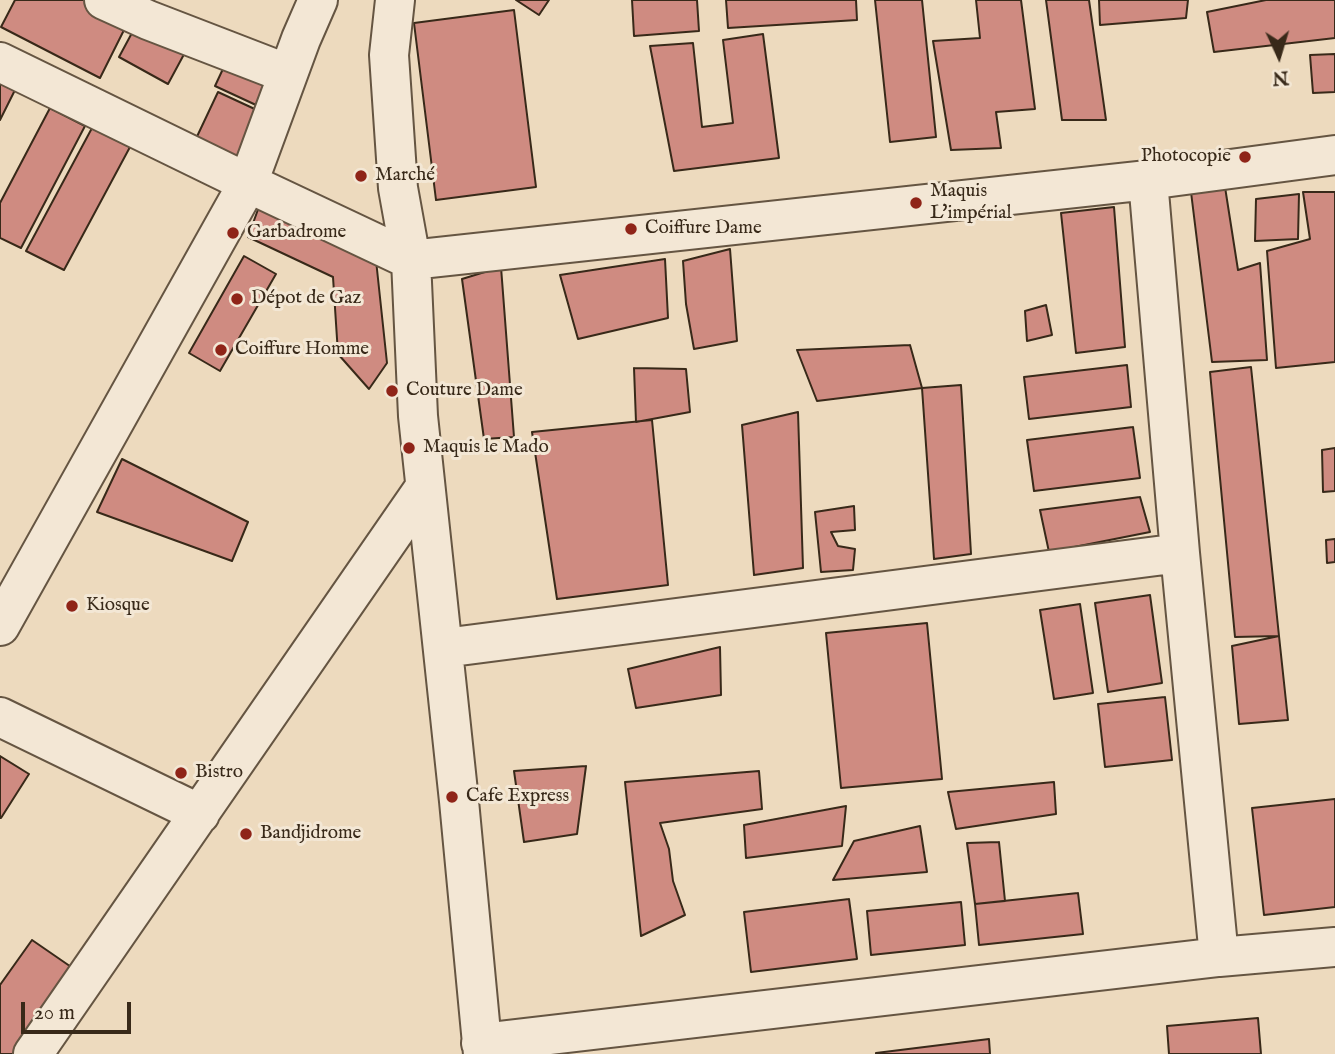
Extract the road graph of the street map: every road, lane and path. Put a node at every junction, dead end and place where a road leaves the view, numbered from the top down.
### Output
1 (104, 0) edge
2 (318, 0) edge
3 (395, 0) edge
4 (0, 62) edge
5 (288, 74) junction
6 (1335, 155) edge
7 (1148, 180) junction
8 (248, 183) junction
9 (411, 260) junction
10 (425, 487) junction
11 (1180, 552) junction
12 (0, 626) edge
13 (444, 648) junction
14 (0, 717) edge
15 (200, 814) junction
16 (1335, 947) edge
17 (1219, 957) junction
18 (482, 1049) edge
19 (33, 1054) edge

1 - 5 street
2 - 5 street
3 - 9 street
4 - 8 street
5 - 8 street
6 - 7 street
7 - 9 street
7 - 11 street
8 - 9 street
8 - 12 street
9 - 10 street
10 - 13 street
10 - 15 street
11 - 13 street
11 - 17 street
13 - 18 street
14 - 15 street
15 - 19 street
16 - 17 street
17 - 18 street

